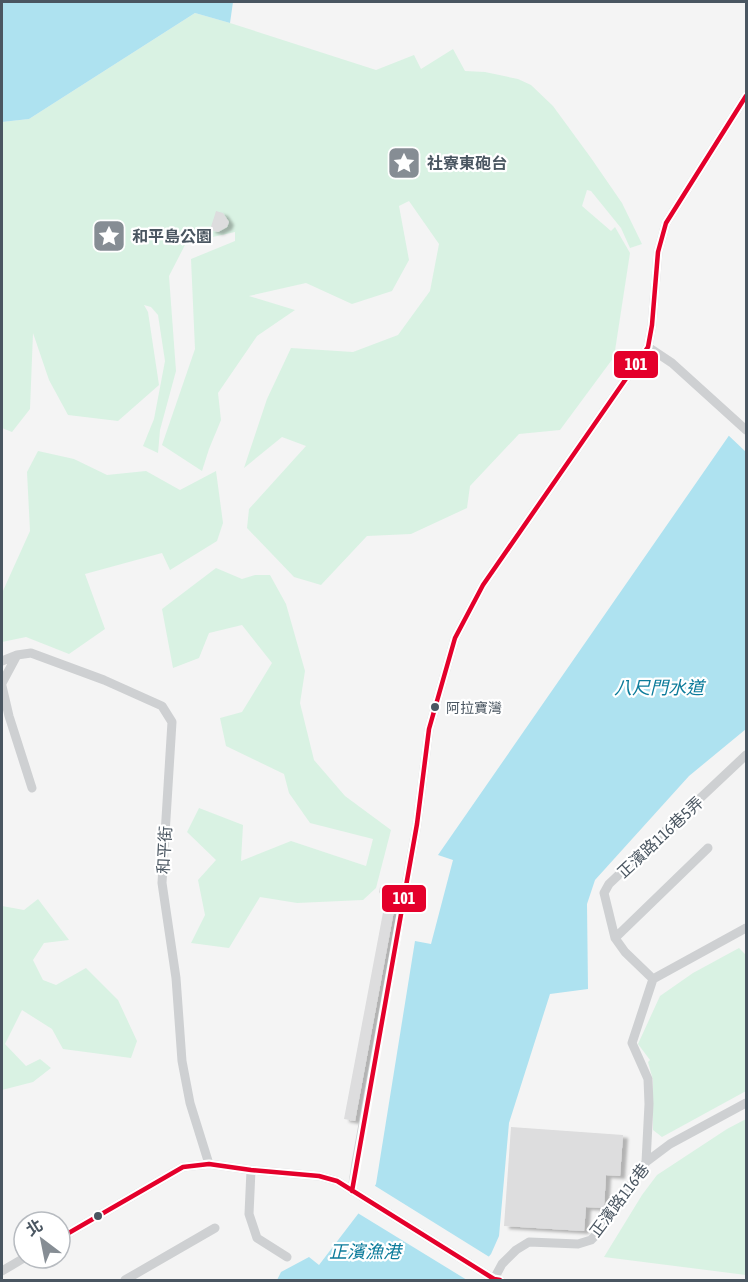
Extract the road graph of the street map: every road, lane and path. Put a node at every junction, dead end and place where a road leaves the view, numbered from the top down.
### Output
1 (747, 96) edge
2 (648, 347) junction
3 (747, 430) edge
4 (17, 655) junction
5 (2, 661) edge
6 (2, 684) edge
7 (747, 755) edge
8 (32, 788) dead end
9 (708, 848) dead end
10 (747, 928) edge
11 (615, 938) junction
12 (653, 980) junction
13 (747, 1103) edge
14 (646, 1162) junction
15 (209, 1164) junction
16 (251, 1170) junction
17 (355, 1193) junction
18 (215, 1228) dead end
19 (72, 1231) edge
20 (287, 1257) dead end
21 (125, 1280) edge
22 (497, 1280) edge

1 - 2 street
2 - 3 street
2 - 17 street
4 - 5 street, 和平街
4 - 6 street
4 - 15 street, 和平街
6 - 8 street
7 - 11 street, 正濱路116巷5弄
9 - 11 street
10 - 12 street
11 - 12 street, 正濱路116巷5弄
12 - 14 street
13 - 14 street, 正濱路116巷
14 - 22 street, 正濱路116巷
15 - 16 street
15 - 19 street
16 - 17 street
16 - 20 street
17 - 22 street
18 - 21 street

